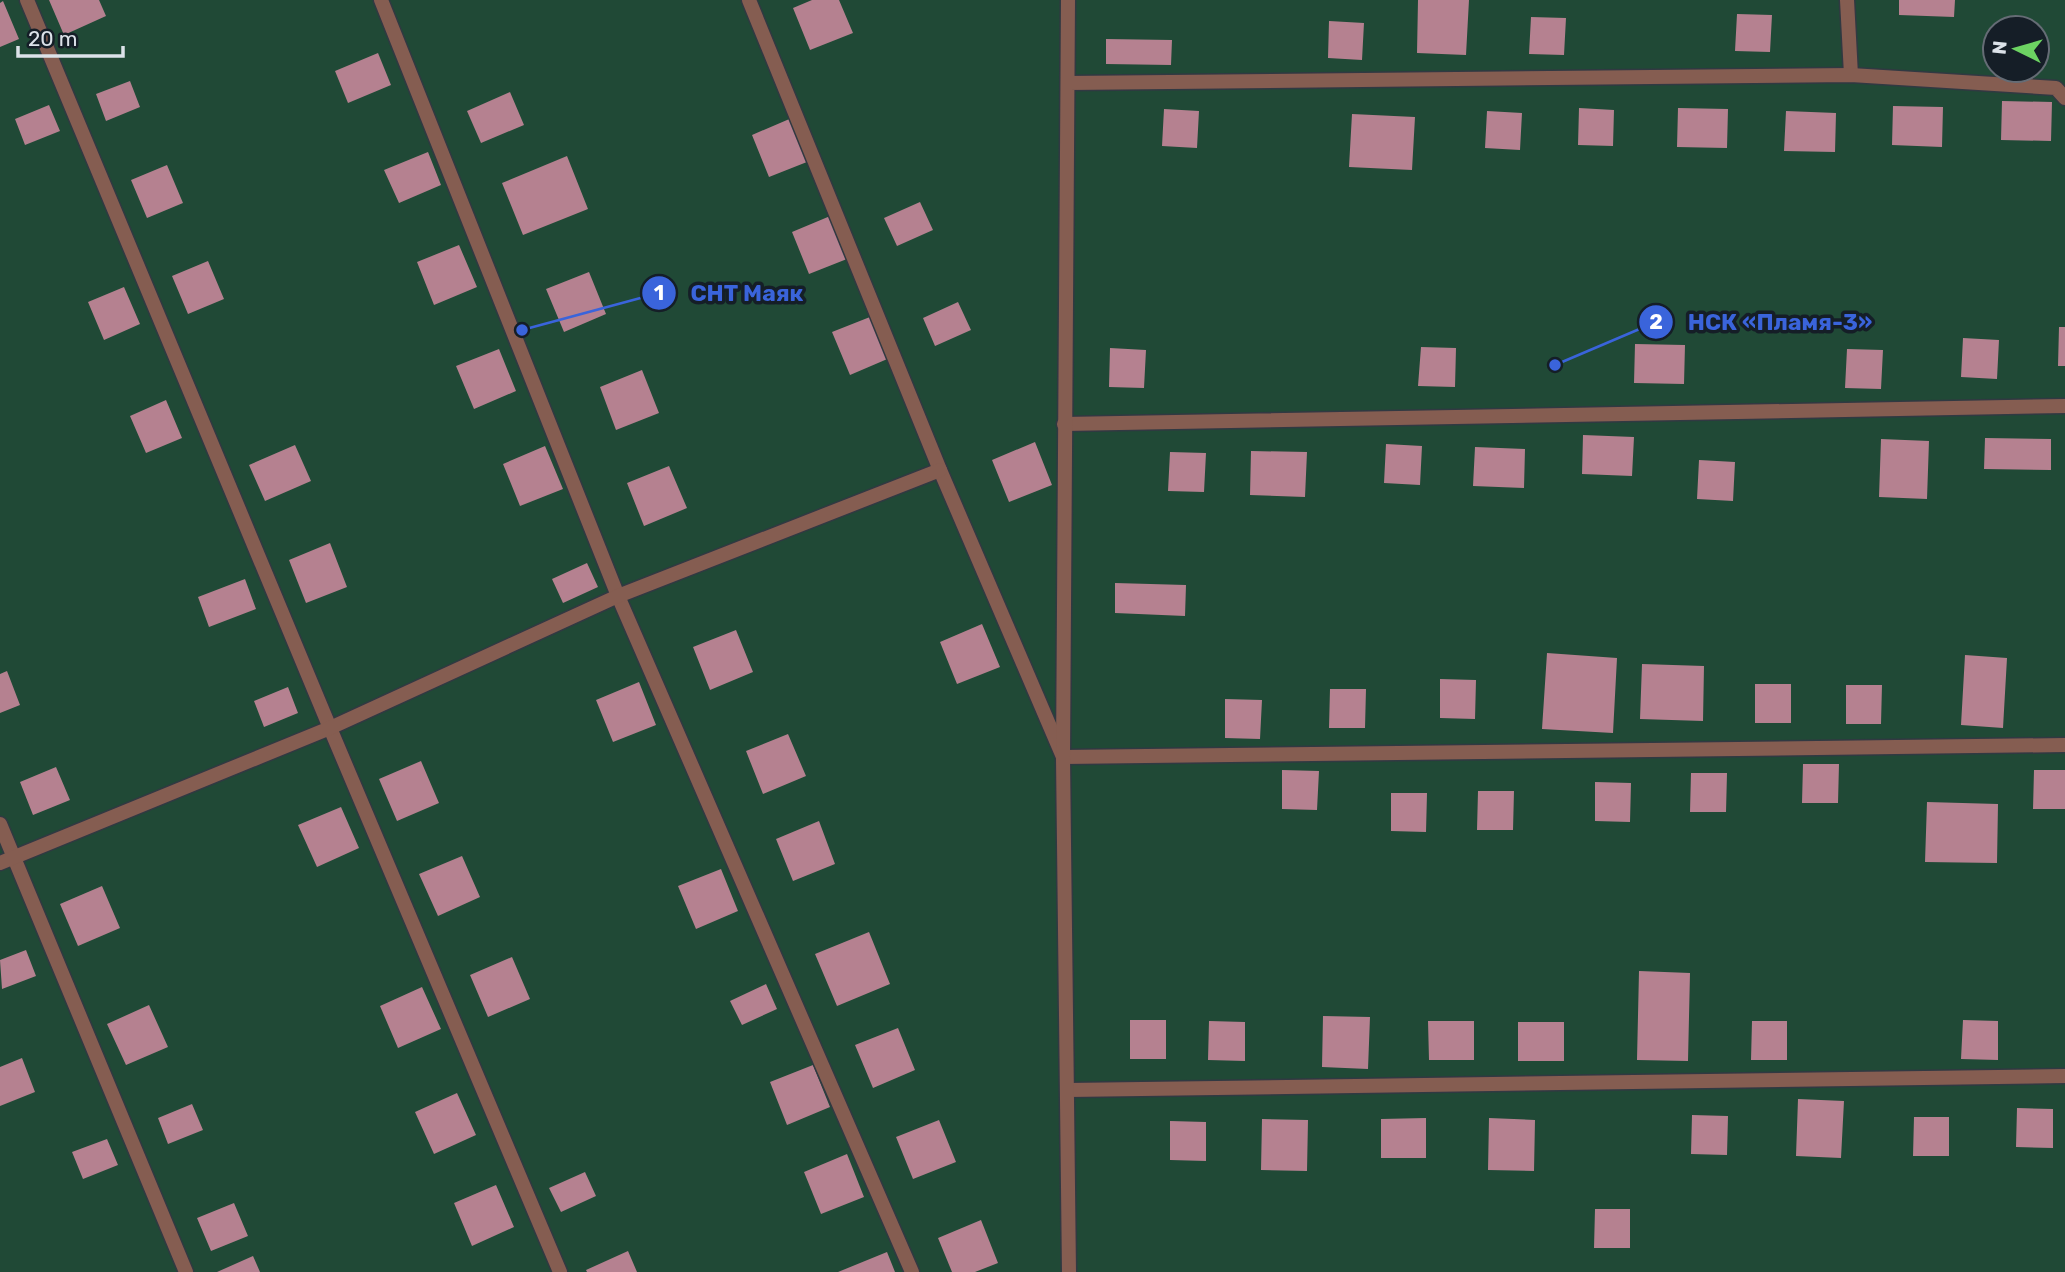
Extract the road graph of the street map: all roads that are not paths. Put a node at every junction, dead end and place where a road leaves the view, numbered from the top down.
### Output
1 (27, 0) edge
2 (381, 0) edge
3 (750, 0) edge
4 (1068, 0) edge
5 (1847, 0) edge
6 (1851, 75) junction
7 (1068, 83) junction
8 (2065, 98) edge
9 (2065, 406) edge
10 (1064, 424) junction
11 (940, 470) junction
12 (618, 596) junction
13 (330, 728) junction
14 (2065, 745) edge
15 (1063, 757) junction
16 (0, 824) edge
17 (14, 857) junction
18 (0, 863) edge
19 (2065, 1076) edge
20 (1068, 1090) junction
21 (186, 1272) edge
22 (561, 1272) edge
23 (912, 1272) edge
24 (1069, 1272) edge

1 - 13 street
2 - 12 street
3 - 11 street
4 - 7 street
5 - 6 street
6 - 7 street
6 - 8 street
7 - 10 street
9 - 10 street
10 - 15 street
11 - 12 street
11 - 15 street
12 - 13 street
12 - 23 street
13 - 17 street
13 - 22 street
14 - 15 street
15 - 20 street
16 - 17 street
17 - 18 street
17 - 21 street
19 - 20 street
20 - 24 street

